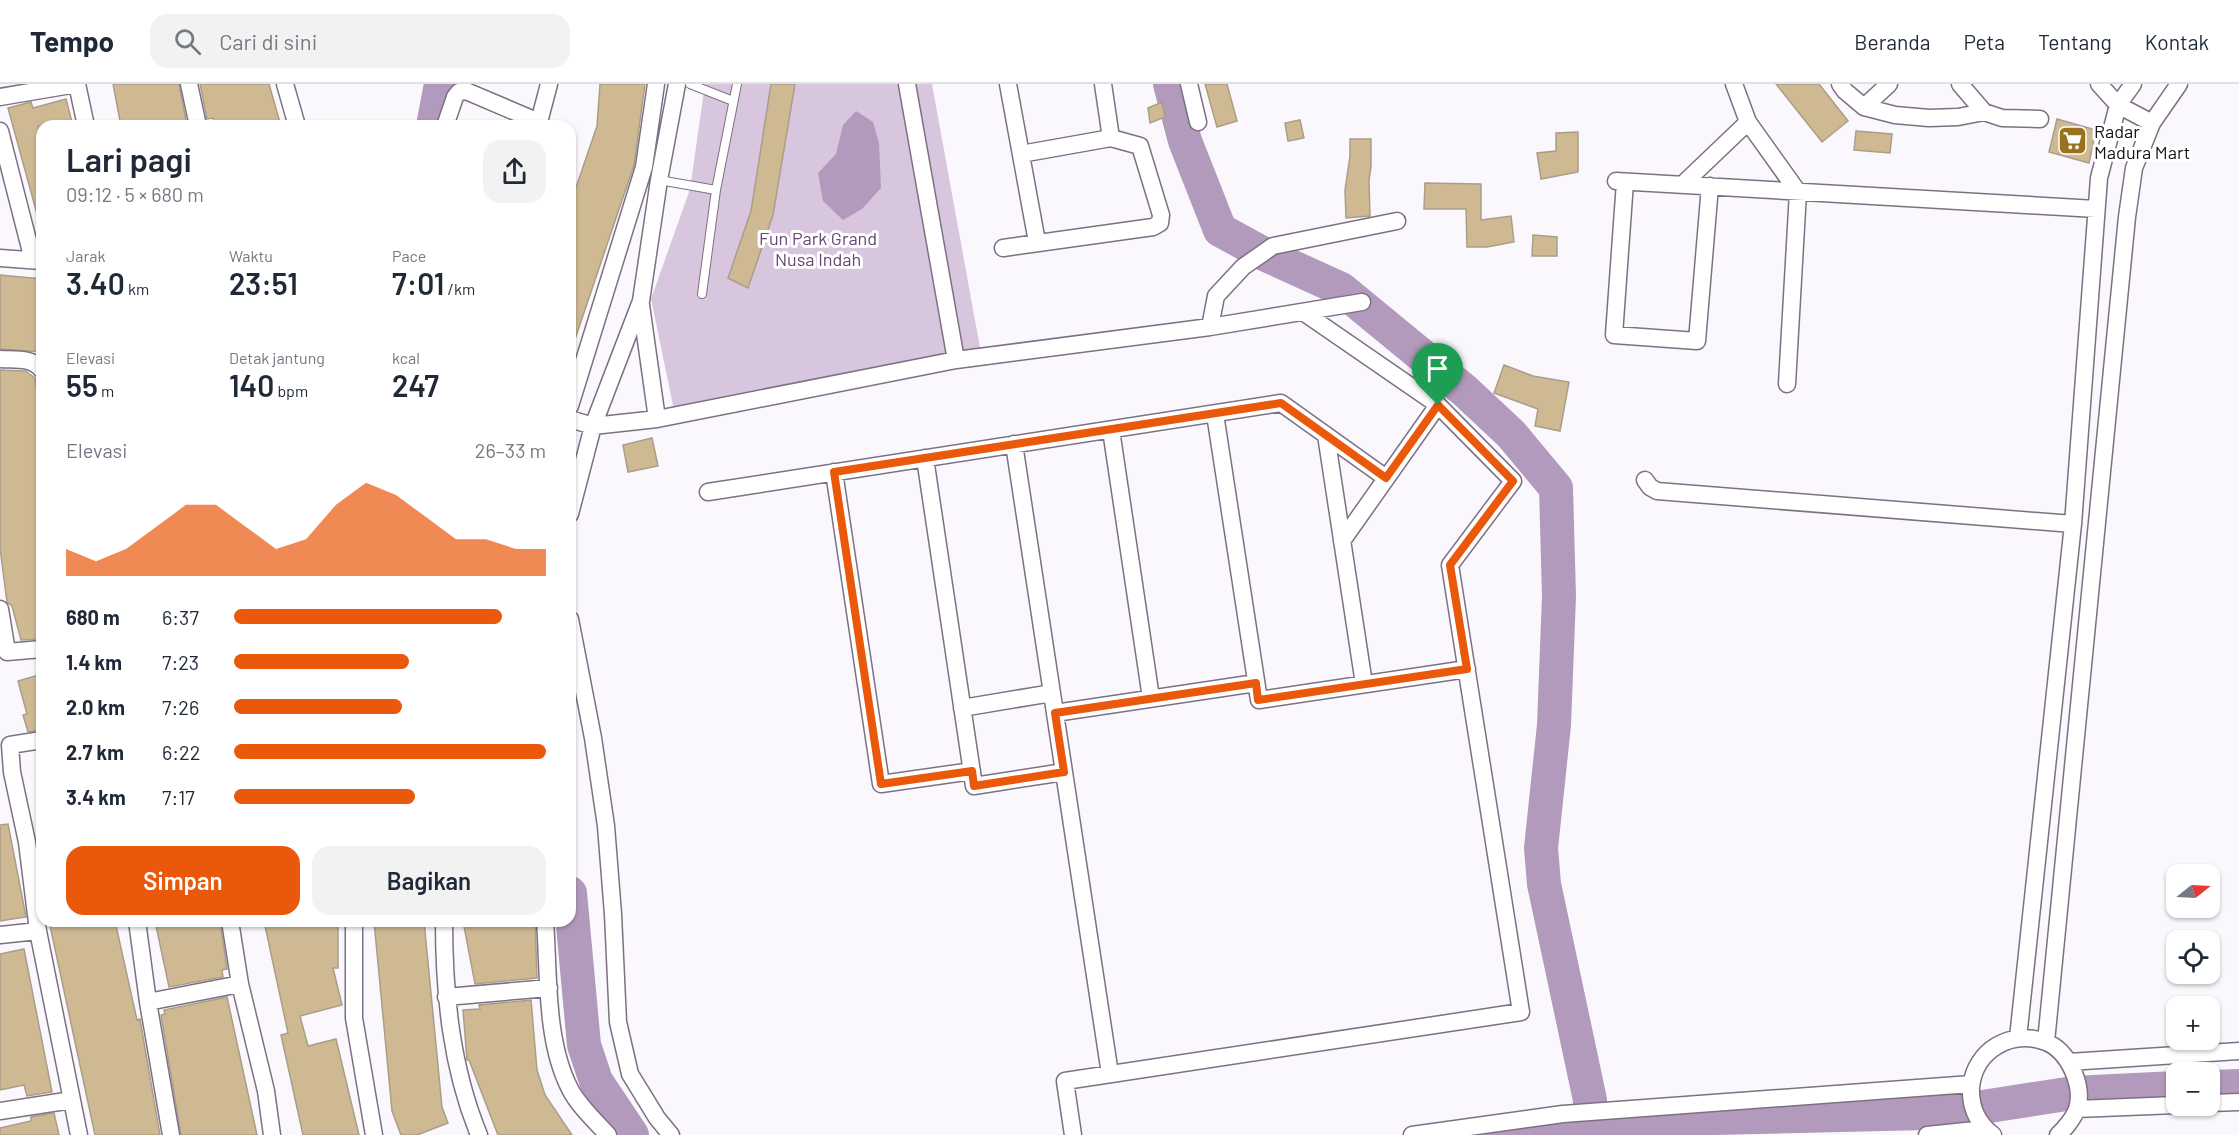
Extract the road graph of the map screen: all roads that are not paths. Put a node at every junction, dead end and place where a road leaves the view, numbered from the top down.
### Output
1 (189, 84) edge
2 (285, 84) edge
3 (549, 84) edge
4 (656, 84) edge
5 (677, 84) edge
6 (690, 84) edge
7 (737, 84) edge
8 (907, 84) edge
9 (1008, 84) edge
10 (1103, 84) edge
11 (1189, 84) edge
12 (1734, 84) edge
13 (1840, 84) edge
14 (1889, 84) edge
15 (1960, 84) edge
16 (2099, 84) edge
17 (2133, 84) edge
18 (2179, 84) edge
19 (0, 97) edge
20 (733, 101) junction
21 (2118, 105) junction
22 (1864, 107) junction
23 (1984, 112) junction
24 (2040, 119) dead end
25 (85, 120) edge
26 (197, 120) edge
27 (295, 120) edge
28 (447, 120) edge
29 (530, 120) edge
30 (540, 120) edge
31 (1198, 122) dead end
32 (1748, 122) junction
33 (2152, 123) junction
34 (0, 131) edge
35 (1111, 138) junction
36 (1021, 154) junction
37 (659, 180) junction
38 (1682, 185) junction
39 (1710, 186) junction
40 (716, 190) junction
41 (1798, 192) junction
42 (2096, 209) junction
43 (1397, 221) dead end
44 (1037, 242) junction
45 (1003, 248) dead end
46 (36, 254) edge
47 (0, 258) edge
48 (36, 261) edge
49 (702, 294) dead end
50 (641, 301) junction
51 (1362, 302) dead end
52 (1303, 312) junction
53 (1210, 327) junction
54 (0, 359) edge
55 (956, 360) junction
56 (36, 364) edge
57 (1787, 384) dead end
58 (576, 387) edge
59 (1438, 405) junction
60 (1215, 414) junction
61 (657, 419) junction
62 (576, 422) edge
63 (593, 426) junction
64 (1111, 430) junction
65 (1326, 435) junction
66 (1014, 444) junction
67 (925, 458) junction
68 (834, 472) junction
69 (1386, 478) junction
70 (1645, 480) dead end
71 (576, 491) edge
72 (708, 492) dead end
73 (2073, 524) junction
74 (1342, 540) junction
75 (0, 609) edge
76 (36, 650) edge
77 (576, 650) edge
78 (1467, 669) junction
79 (1256, 683) junction
80 (1364, 684) junction
81 (1052, 693) junction
82 (1151, 698) junction
83 (962, 708) junction
84 (1055, 713) junction
85 (36, 741) edge
86 (972, 771) junction
87 (1064, 772) junction
88 (2045, 779) junction
89 (2073, 780) junction
90 (34, 841) edge
91 (36, 886) edge
92 (38, 927) edge
93 (138, 927) edge
94 (232, 927) edge
95 (354, 927) edge
96 (444, 927) edge
97 (545, 927) edge
98 (38, 930) junction
99 (0, 935) edge
100 (240, 984) junction
101 (549, 988) junction
102 (446, 997) junction
103 (148, 1002) junction
104 (2018, 1038) junction
105 (2046, 1042) junction
106 (2239, 1051) edge
107 (2070, 1065) junction
108 (1110, 1074) junction
109 (1971, 1091) junction
110 (72, 1100) junction
111 (2239, 1102) edge
112 (2220, 1103) edge
113 (2077, 1105) junction
114 (2166, 1105) edge
115 (0, 1111) edge
116 (1986, 1129) edge
117 (79, 1135) edge
118 (171, 1135) edge
119 (272, 1135) edge
120 (374, 1135) edge
121 (479, 1135) edge
122 (608, 1135) edge
123 (670, 1135) edge
124 (1073, 1135) edge
125 (1412, 1135) edge
126 (1927, 1135) edge
127 (2058, 1135) edge

1 - 26 street
2 - 27 street
3 - 30 street
4 - 58 street
5 - 37 street
6 - 20 lane
7 - 20 lane
8 - 55 street
9 - 36 street
10 - 35 street
11 - 31 street
12 - 32 street
13 - 22 street
14 - 22 street
15 - 23 street
16 - 21 street
17 - 21 street
18 - 33 street
19 - 25 street
20 - 40 lane
21 - 33 street
21 - 42 street
22 - 23 street
23 - 24 street
28 - 29 street
32 - 38 street
32 - 41 street
33 - 89 street
34 - 46 street
35 - 36 street
35 - 44 street
36 - 44 street
37 - 40 lane
37 - 50 street
38 - 39 street
38 - 39 street
39 - 41 street
40 - 49 lane
41 - 42 street
41 - 57 street
42 - 73 street
43 - 53 street
44 - 45 street
47 - 48 street
50 - 61 street
50 - 63 street
51 - 52 street
52 - 53 street
52 - 59 street
53 - 55 street
54 - 56 street
55 - 61 street
59 - 69 street
59 - 78 street
60 - 64 street
60 - 65 street
60 - 79 street
61 - 63 street
62 - 63 street
63 - 71 street
64 - 66 street
64 - 82 street
65 - 69 street
65 - 74 street
66 - 67 street
66 - 81 street
67 - 68 street
67 - 83 street
68 - 72 street
68 - 86 street
69 - 74 street
70 - 73 street
73 - 88 street
74 - 80 street
75 - 76 street
77 - 123 street
78 - 80 street
78 - 108 street
79 - 80 street
79 - 82 street
81 - 83 street
81 - 84 street
82 - 84 street
83 - 86 street
84 - 87 street
85 - 90 street
86 - 87 street
87 - 108 street
88 - 89 street
88 - 104 street
89 - 105 street
90 - 91 street
92 - 98 street
93 - 103 street
94 - 100 street
95 - 120 street
96 - 102 street
97 - 101 street
98 - 99 street
98 - 110 street
100 - 103 street
100 - 119 street
101 - 102 street
101 - 122 street
102 - 121 street
103 - 118 street
104 - 105 street
104 - 109 street
105 - 107 street
106 - 107 street
107 - 113 street
108 - 124 street
109 - 116 street
109 - 125 street
110 - 115 street
110 - 117 street
111 - 112 street
113 - 114 street
113 - 127 street
116 - 126 street

